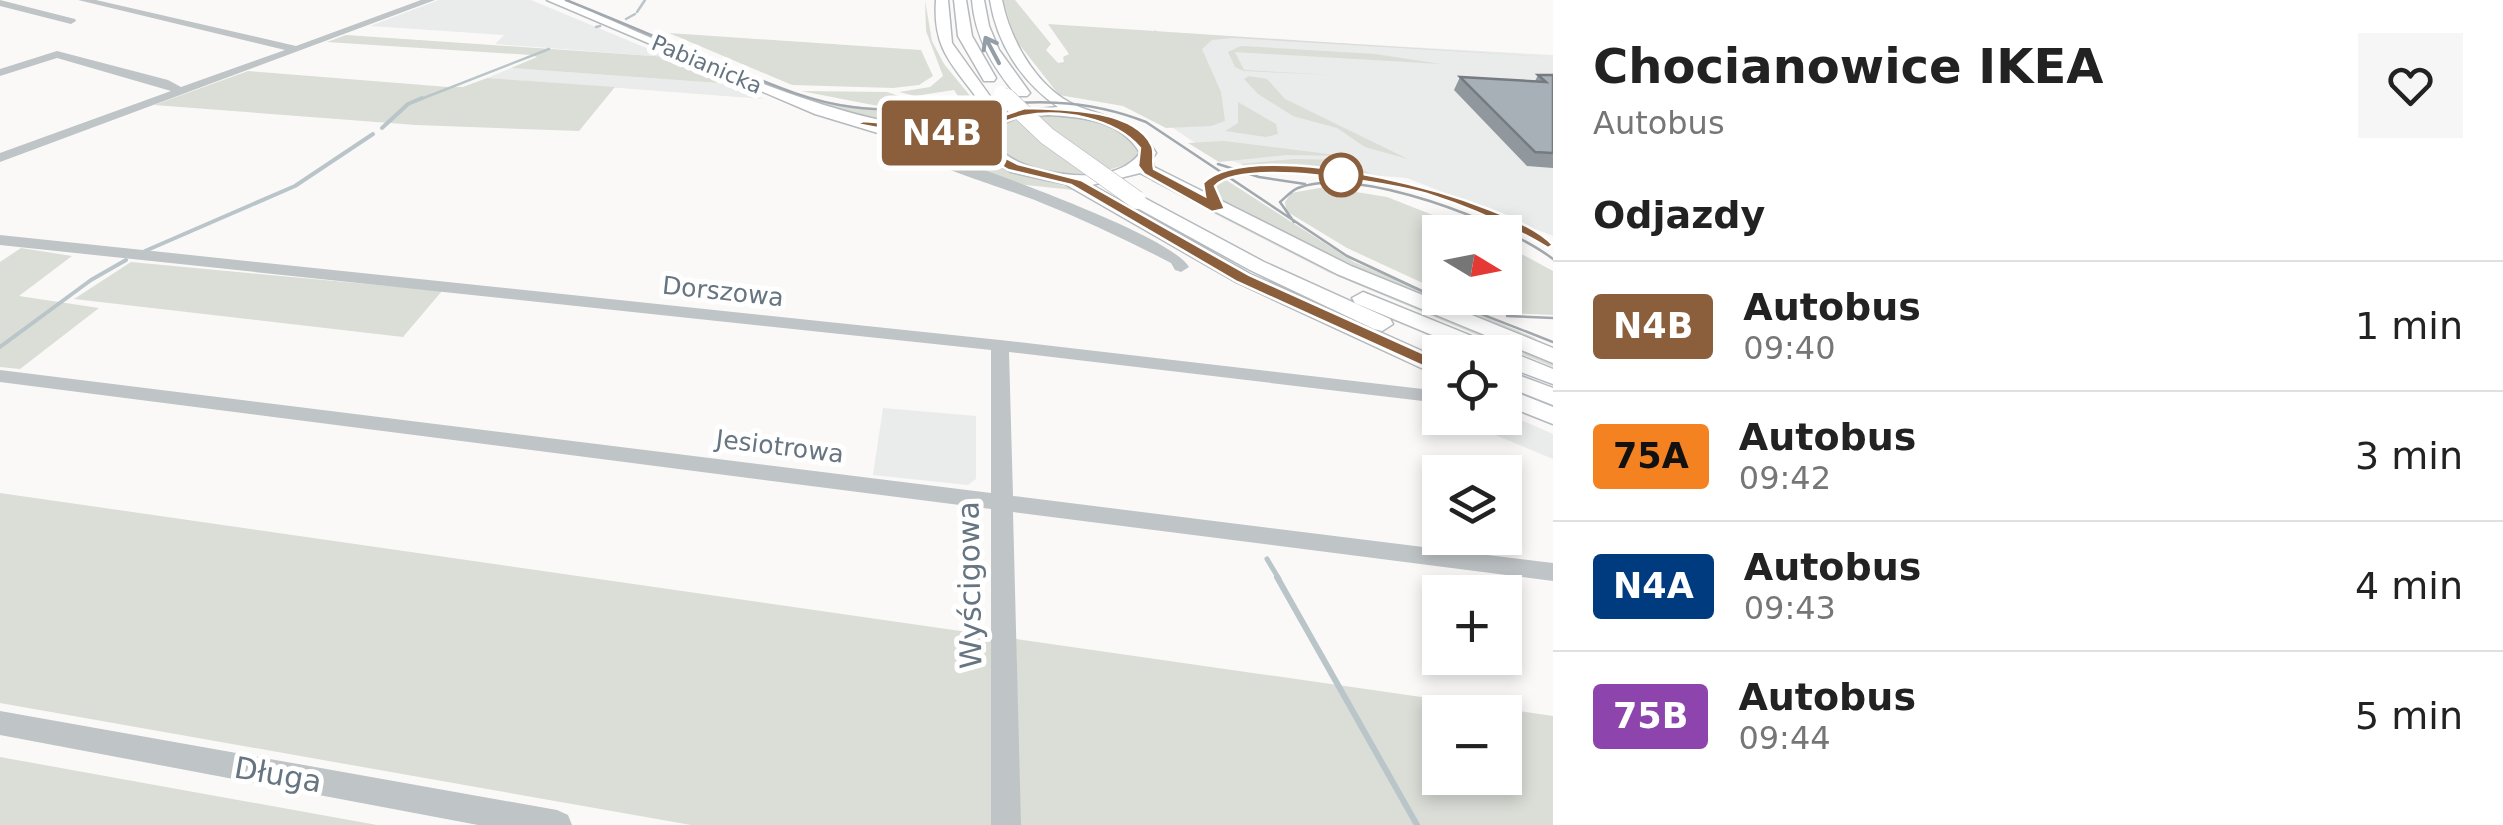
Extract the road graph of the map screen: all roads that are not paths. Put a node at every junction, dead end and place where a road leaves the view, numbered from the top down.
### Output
1 (83, 0) edge
2 (430, 0) edge
3 (553, 0) edge
4 (942, 0) edge
5 (960, 0) edge
6 (978, 0) edge
7 (996, 0) edge
8 (0, 3) edge
9 (72, 21) dead end
10 (296, 49) junction
11 (0, 73) edge
12 (181, 92) junction
13 (1050, 94) junction
14 (1033, 111) junction
15 (1090, 116) junction
16 (863, 124) junction
17 (990, 124) junction
18 (902, 134) junction
19 (986, 149) junction
20 (0, 158) edge
21 (1144, 161) junction
22 (1062, 179) junction
23 (1147, 197) junction
24 (0, 240) edge
25 (1181, 267) dead end
26 (1453, 335) edge
27 (1422, 341) edge
28 (1000, 345) junction
29 (1553, 356) edge
30 (1422, 360) edge
31 (1522, 365) edge
32 (0, 376) edge
33 (1553, 377) edge
34 (1522, 383) edge
35 (1422, 395) edge
36 (1553, 396) edge
37 (1522, 403) edge
38 (1553, 416) edge
39 (1002, 502) junction
40 (1553, 572) edge
41 (0, 723) edge
42 (557, 825) edge
43 (1006, 825) edge

1 - 10 street
2 - 10 street
3 - 16 main road, Pabianicka
4 - 17 main road
5 - 23 main road, bridge
23 -> 6 main road
7 - 13 main road
8 - 9 street
10 - 12 street
11 - 12 street
12 - 20 street
13 - 14 main road
13 - 15 main road
14 - 15 main road
14 - 17 main road, Pabianicka
15 - 21 main road
16 - 17 main road, Pabianicka
16 - 18 main road, Pabianicka
17 - 19 main road
18 - 19 main road, Pabianicka
18 - 25 street
19 - 22 main road, Pabianicka
21 - 22 main road
21 - 29 main road
22 - 30 main road
23 - 26 main road
23 - 27 main road
24 - 28 street, Dorszowa
28 - 35 street, Dorszowa
28 - 39 street, Wyścigowa
31 - 33 main road
32 - 39 street, Jesiotrowa
34 - 36 main road
37 - 38 main road
39 - 40 street, Jesiotrowa
39 - 43 street, Wyścigowa
41 - 42 street, Długa

